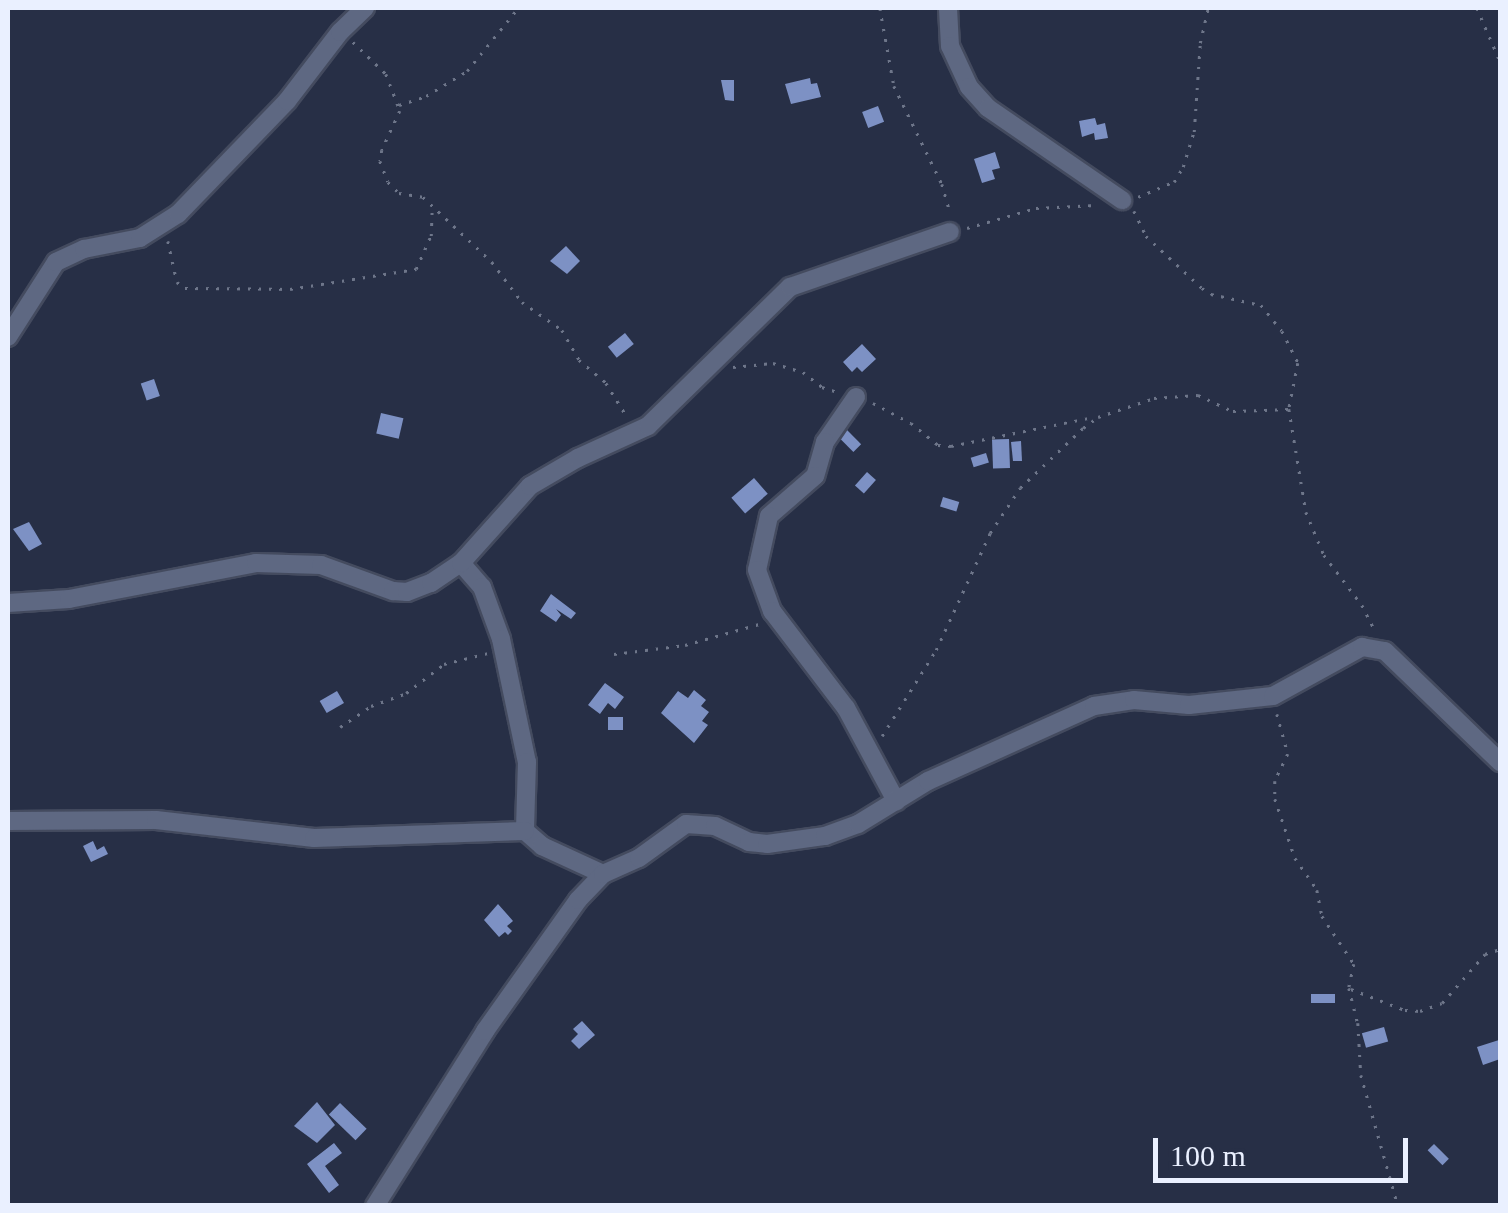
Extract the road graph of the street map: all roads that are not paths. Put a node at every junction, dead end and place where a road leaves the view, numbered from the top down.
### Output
1 (365, 8) edge
2 (948, 8) edge
3 (1125, 200) road end
4 (950, 232) road end
5 (8, 336) edge
6 (856, 397) road end
7 (461, 563) junction
8 (8, 603) edge
9 (1500, 762) edge
10 (896, 801) junction
11 (8, 821) edge
12 (525, 832) junction
13 (603, 874) junction
14 (375, 1206) edge

1 - 5 street
2 - 3 street
4 - 7 street
6 - 10 street
7 - 8 street
7 - 12 street
9 - 10 street
10 - 13 street
11 - 12 street
12 - 13 street
13 - 14 street

